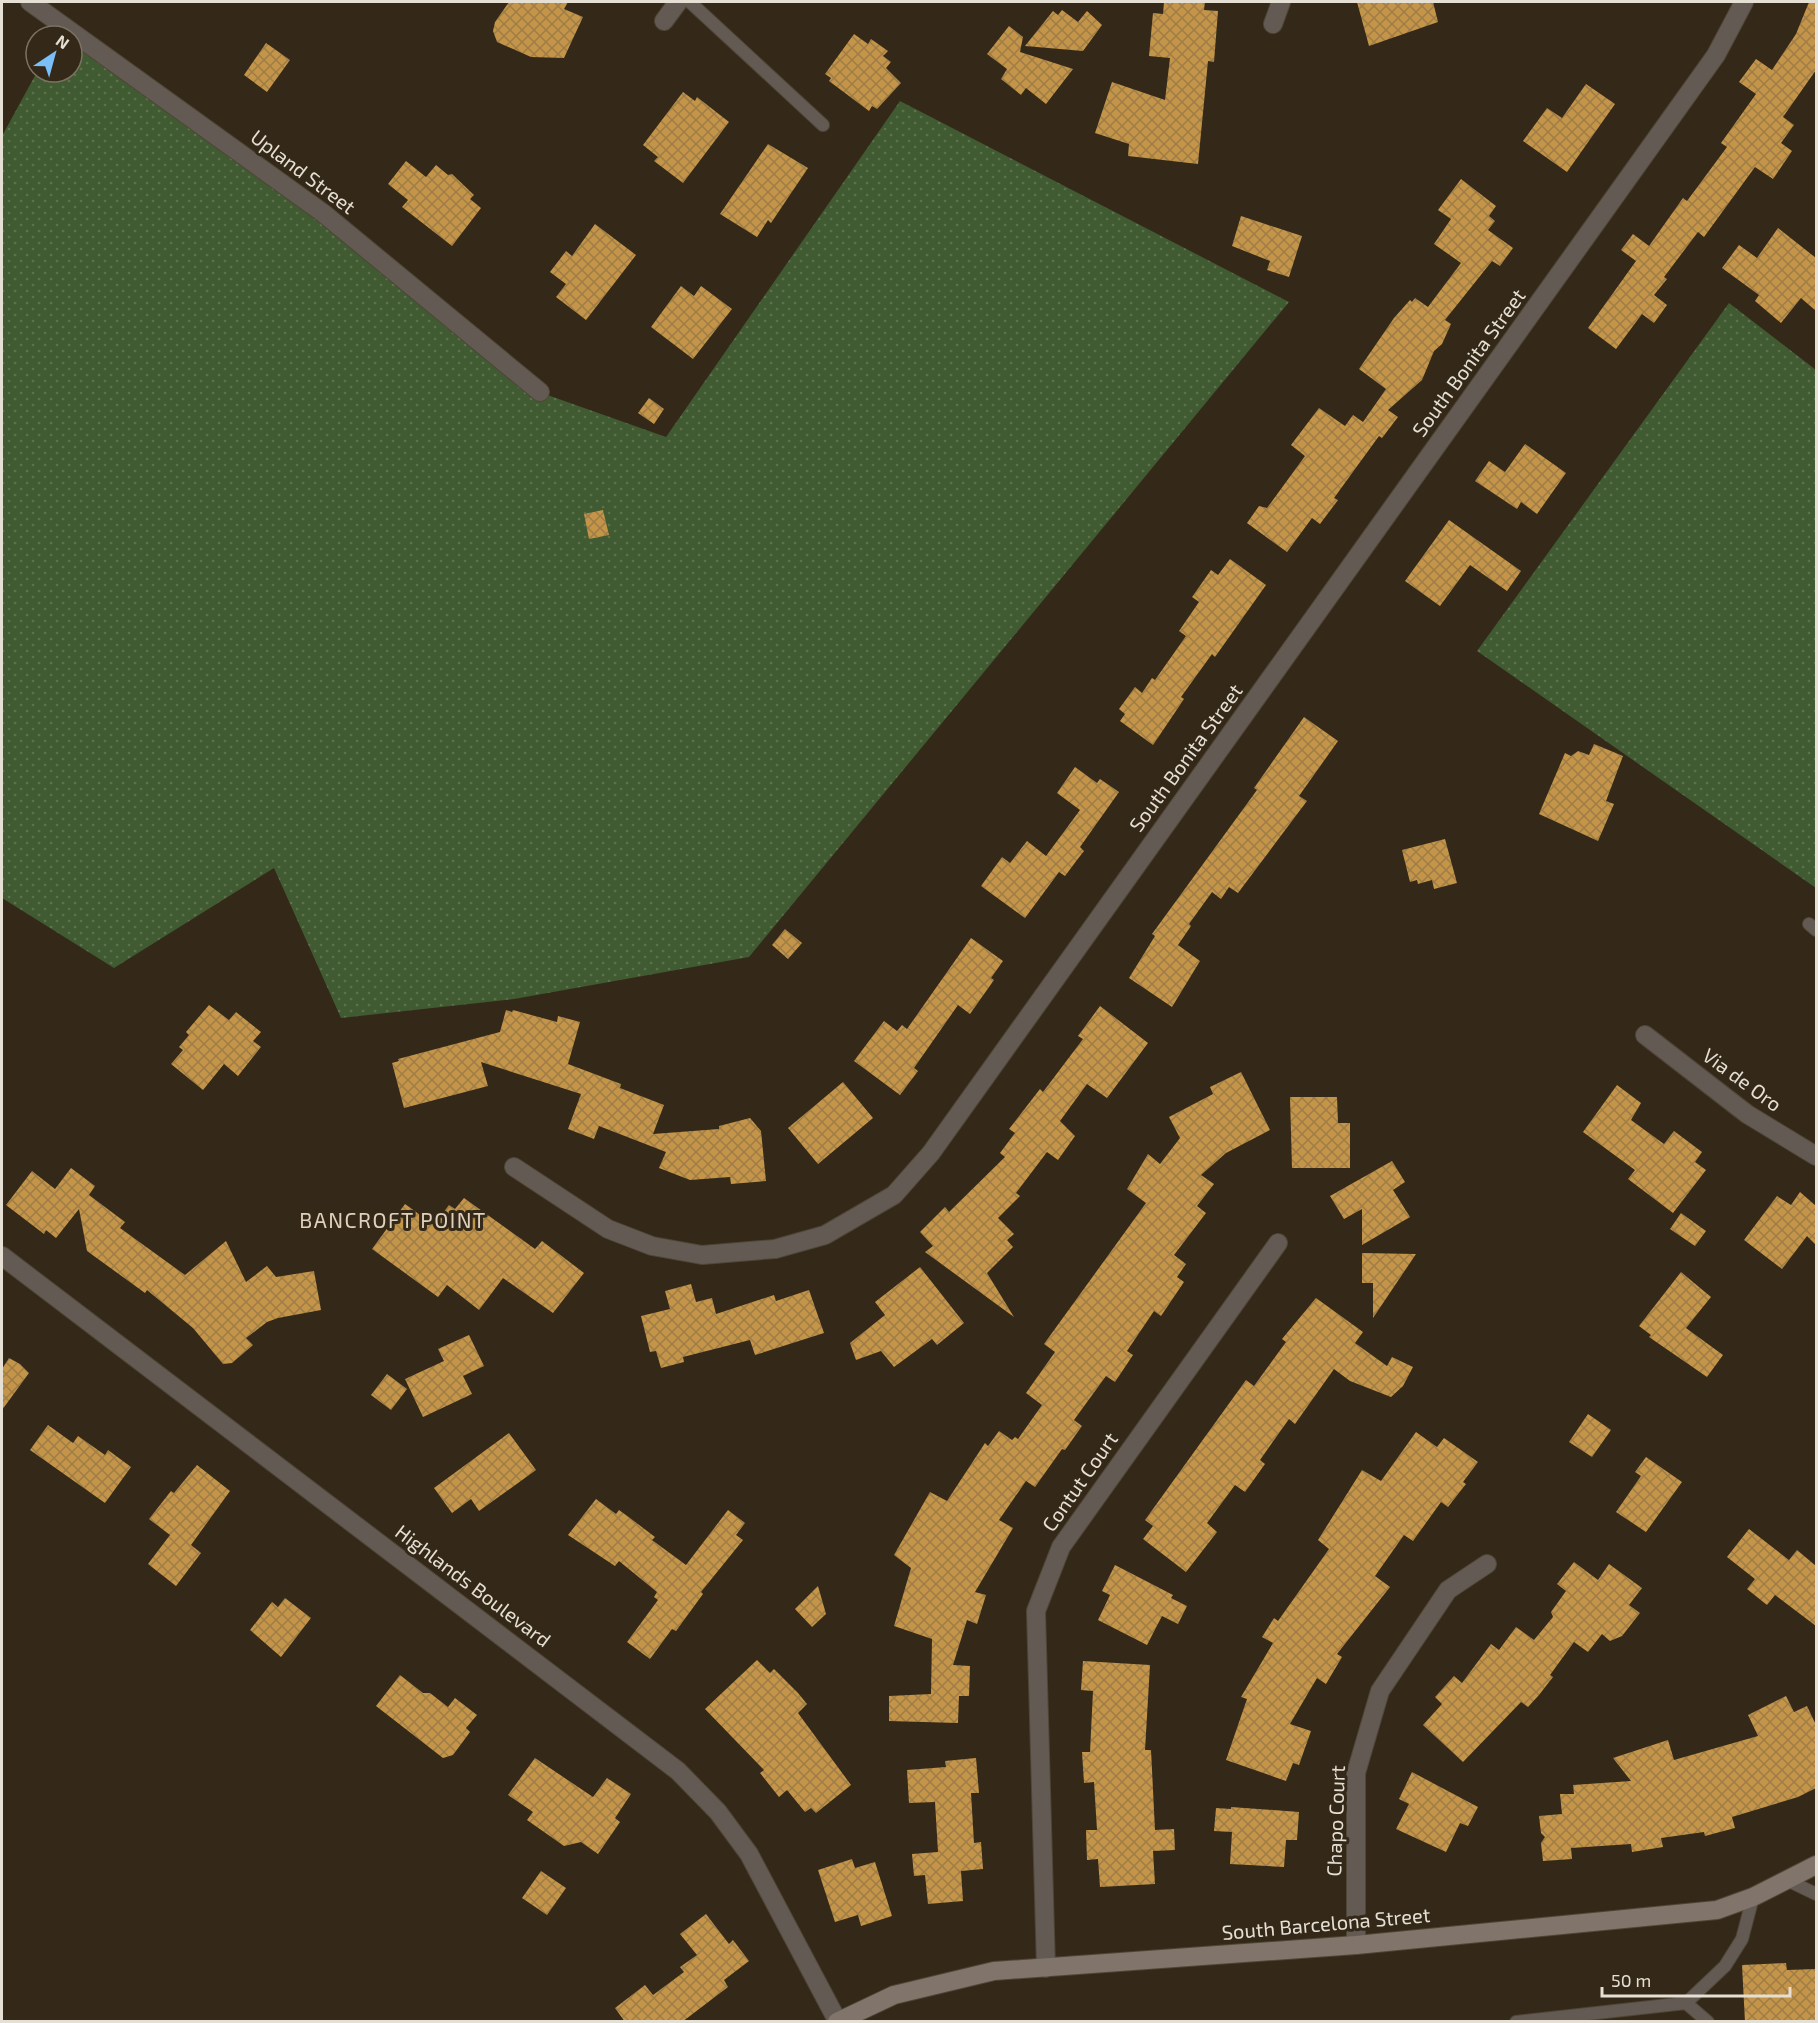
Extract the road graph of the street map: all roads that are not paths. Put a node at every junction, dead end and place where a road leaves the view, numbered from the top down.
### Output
1 (30, 2) edge
2 (678, 2) edge
3 (690, 2) edge
4 (1281, 2) edge
5 (1744, 2) edge
6 (664, 21) dead end
7 (1274, 24) dead end
8 (823, 125) dead end
9 (540, 392) dead end
10 (1645, 1035) dead end
11 (1816, 1156) edge
12 (514, 1167) dead end
13 (1278, 1244) dead end
14 (2, 1256) edge
15 (1487, 1564) dead end
16 (1816, 1865) edge
17 (1787, 1880) junction
18 (1816, 1894) edge
19 (1753, 1897) junction
20 (1356, 1945) junction
21 (1046, 1968) junction
22 (1686, 2003) junction
23 (837, 2021) edge
24 (1516, 2022) edge
25 (1708, 2022) edge

1 - 9 street, Upland Street
2 - 6 street
3 - 8 lane
4 - 7 street
5 - 12 street, South Bonita Street
10 - 11 street, Via de Oro
13 - 21 street, Contut Court
14 - 23 street, Highlands Boulevard
15 - 20 street, Chapo Court
16 - 17 main road, South Barcelona Street
17 - 18 lane
17 - 19 main road, South Barcelona Street
19 - 20 main road, South Barcelona Street
19 - 22 lane
20 - 21 main road, South Barcelona Street
21 - 23 main road, South Barcelona Street
22 - 24 lane
22 - 25 lane

